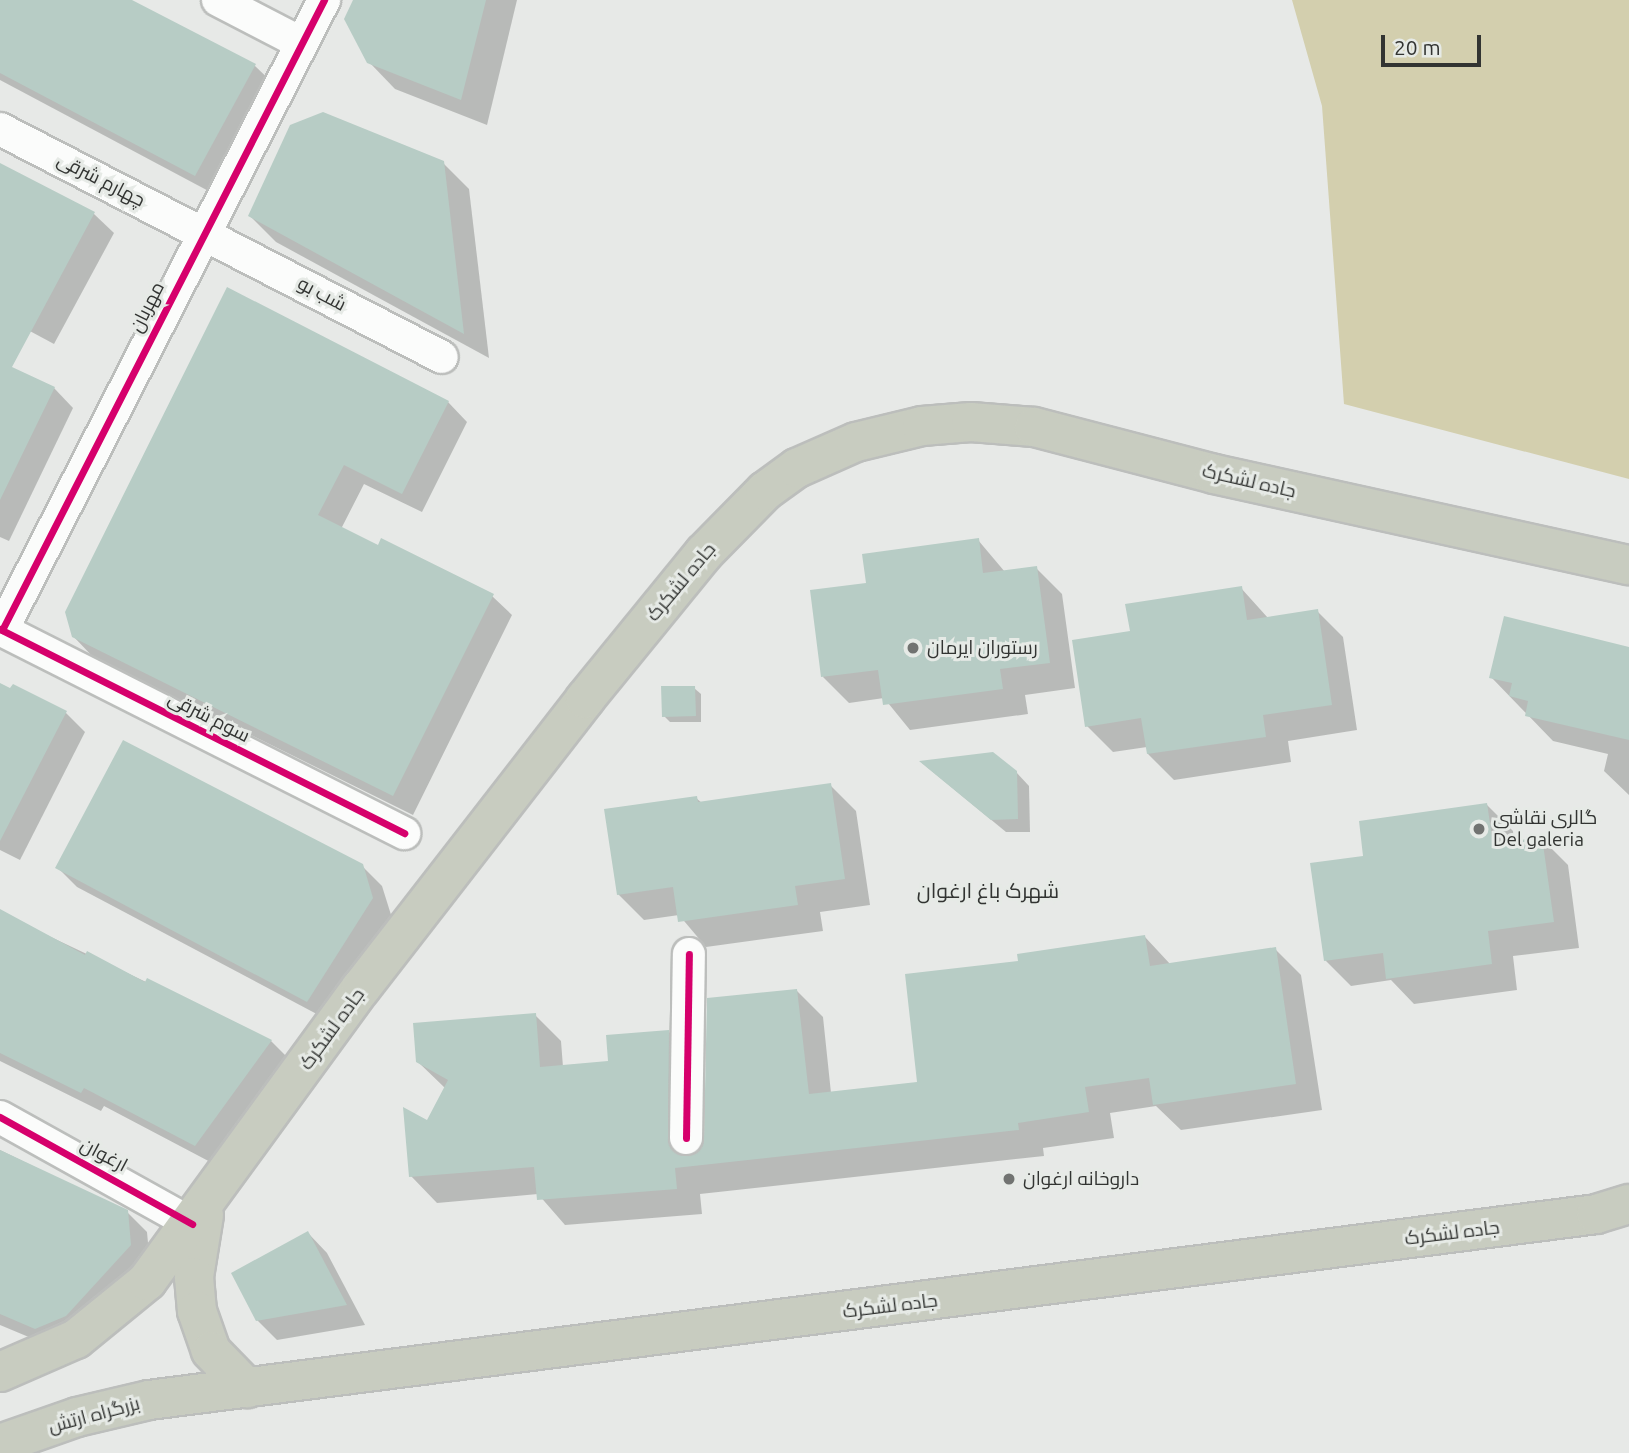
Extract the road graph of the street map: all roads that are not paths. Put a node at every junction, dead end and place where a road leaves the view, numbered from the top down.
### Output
1 (218, 0) edge
2 (324, 0) edge
3 (301, 43) junction
4 (0, 129) edge
5 (202, 232) junction
6 (442, 357) dead end
7 (1629, 565) edge
8 (1, 629) edge
9 (404, 833) dead end
10 (689, 954) dead end
11 (0, 1117) edge
12 (686, 1138) dead end
13 (1629, 1204) edge
14 (199, 1213) junction
15 (16, 1366) edge
16 (247, 1388) junction
17 (149, 1401) joint
18 (0, 1444) edge

1 - 3 street
2 - 3 street, مهربان
3 - 5 street, مهربان
4 - 5 street, چهارم شرقی
5 - 6 street, شب بو
5 - 8 street, مهربان
7 - 14 highway, جاده لشکرک
8 - 9 street, سوم شرقی
10 - 12 street
11 - 14 street, ارغوان
13 - 16 highway, جاده لشکرک
14 - 15 highway, جاده لشکرک
14 - 16 highway
16 - 17 highway, جاده لشکرک
17 - 18 highway, بزرگراه ارتش

